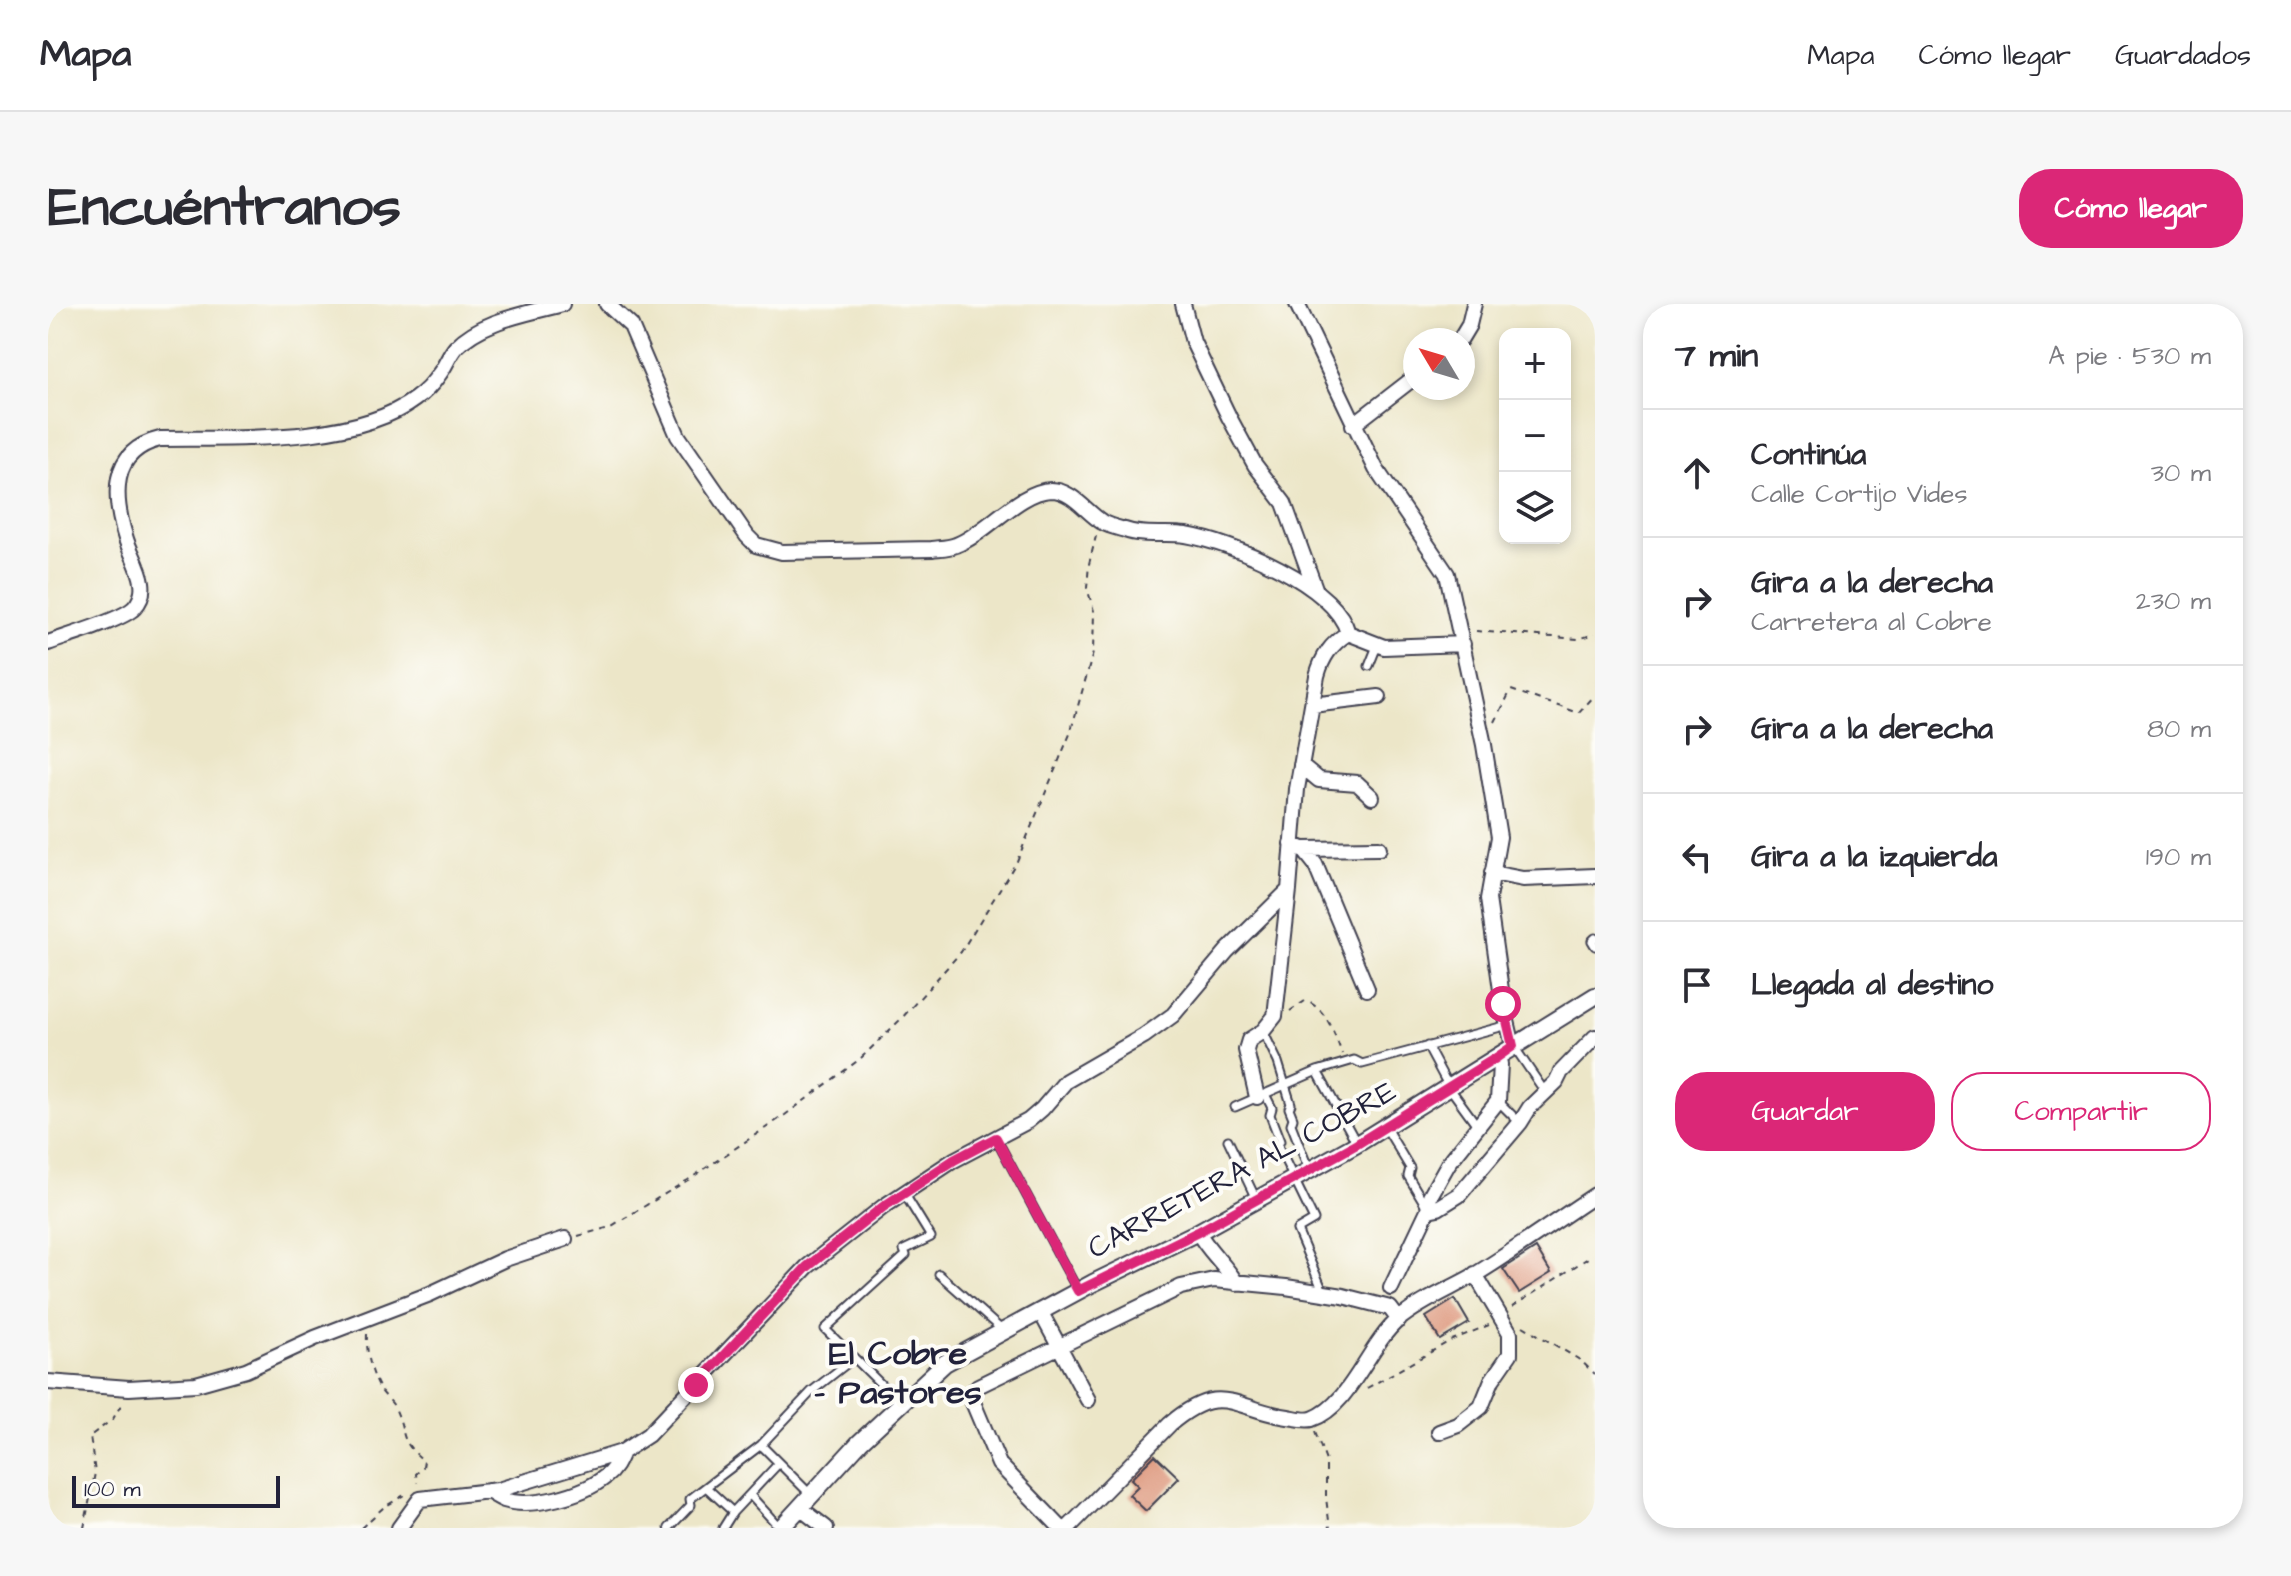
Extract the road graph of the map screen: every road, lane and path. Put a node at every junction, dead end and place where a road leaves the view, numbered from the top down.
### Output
1 (562, 304) edge
2 (607, 304) edge
3 (1183, 304) edge
4 (1297, 304) edge
5 (1474, 304) edge
6 (1467, 328) edge
7 (1403, 386) edge
8 (1353, 425) junction
9 (1103, 522) junction
10 (1316, 592) junction
11 (1348, 633) junction
12 (1595, 634) edge
13 (1461, 637) junction
14 (48, 643) edge
15 (1377, 646) junction
16 (1369, 666) dead end
17 (1595, 695) edge
18 (1379, 697) dead end
19 (1312, 705) junction
20 (1484, 745) junction
21 (1301, 765) junction
22 (1372, 797) dead end
23 (1298, 846) junction
24 (1379, 848) dead end
25 (1492, 873) junction
26 (1595, 876) edge
27 (1289, 890) junction
28 (1251, 928) junction
29 (1283, 935) junction
30 (1595, 938) edge
31 (1595, 946) edge
32 (1367, 989) dead end
33 (1595, 996) edge
34 (1286, 1014) dead end
35 (1508, 1025) junction
36 (1263, 1031) junction
37 (1595, 1037) edge
38 (1427, 1046) junction
39 (1513, 1046) junction
40 (1496, 1058) junction
41 (1345, 1063) junction
42 (1317, 1071) junction
43 (1285, 1085) junction
44 (1449, 1087) junction
45 (1545, 1092) junction
46 (1261, 1096) junction
47 (1498, 1101) junction
48 (1235, 1107) dead end
49 (1520, 1123) junction
50 (1386, 1128) junction
51 (1479, 1128) junction
52 (996, 1138) junction
53 (1228, 1140) dead end
54 (1357, 1144) junction
55 (1309, 1170) junction
56 (1293, 1179) junction
57 (904, 1193) junction
58 (1595, 1195) edge
59 (1256, 1199) junction
60 (1428, 1210) junction
61 (1198, 1232) junction
62 (565, 1239) joint
63 (1588, 1258) dead end
64 (939, 1274) dead end
65 (1475, 1274) junction
66 (1236, 1283) junction
67 (1391, 1288) dead end
68 (1078, 1291) junction
69 (1324, 1293) junction
70 (1495, 1308) junction
71 (1040, 1311) junction
72 (369, 1317) junction
73 (1399, 1320) junction
74 (1505, 1323) junction
75 (1003, 1331) junction
76 (1059, 1347) junction
77 (854, 1358) junction
78 (1595, 1374) edge
79 (48, 1382) edge
80 (129, 1388) junction
81 (1343, 1393) junction
82 (1088, 1400) dead end
83 (900, 1403) junction
84 (1309, 1420) junction
85 (1439, 1432) dead end
86 (761, 1445) junction
87 (622, 1452) junction
88 (779, 1463) junction
89 (707, 1488) junction
90 (488, 1491) junction
91 (418, 1493) junction
92 (750, 1495) junction
93 (805, 1501) junction
94 (733, 1512) junction
95 (819, 1526) edge
96 (84, 1528) edge
97 (361, 1528) edge
98 (399, 1528) edge
99 (669, 1528) edge
100 (723, 1528) edge
101 (780, 1528) edge
102 (1061, 1528) edge
103 (1068, 1528) edge
104 (1330, 1528) edge

1 - 14 street
2 - 9 street
3 - 10 street
4 - 8 street
5 - 6 street
7 - 8 street
8 - 13 street
9 - 10 street
9 - 62 path
10 - 11 street
11 - 15 street
11 - 19 street
12 - 13 path
13 - 15 street
13 - 20 street
15 - 16 lane
17 - 20 path
18 - 19 street
19 - 21 street
20 - 25 street
21 - 22 street
21 - 23 street
23 - 24 street
23 - 27 street
23 - 32 street
25 - 26 street
25 - 35 street
27 - 28 street
27 - 29 street
28 - 29 street
28 - 52 street
29 - 36 street
30 - 31 lane
33 - 39 street, CARRETERA AL COBRE
34 - 41 path
35 - 38 lane
35 - 39 street
36 - 43 lane
36 - 46 street
37 - 45 street
38 - 41 lane
38 - 44 lane
39 - 40 street, CARRETERA AL COBRE
39 - 45 lane
40 - 44 street, CARRETERA AL COBRE
40 - 47 street
41 - 42 lane
42 - 43 lane
42 - 54 lane
43 - 46 lane
43 - 55 lane
44 - 50 street, CARRETERA AL COBRE
44 - 51 lane
45 - 49 street
46 - 48 lane
46 - 56 lane
47 - 49 lane
47 - 51 street
49 - 60 street
50 - 54 street, CARRETERA AL COBRE
50 - 60 lane
51 - 60 street
52 - 57 street
52 - 68 lane
53 - 59 lane
54 - 55 street, CARRETERA AL COBRE
55 - 56 street, CARRETERA AL COBRE
56 - 59 street, CARRETERA AL COBRE
56 - 69 lane
57 - 77 lane
57 - 87 street
58 - 65 street
59 - 61 street, CARRETERA AL COBRE
60 - 67 street
61 - 66 street
61 - 68 street, CARRETERA AL COBRE
62 - 72 street
63 - 70 path
64 - 75 lane
65 - 70 street
65 - 73 street
66 - 69 street
66 - 76 street
68 - 71 street, CARRETERA AL COBRE
69 - 73 street
70 - 74 street
71 - 75 street, CARRETERA AL COBRE
71 - 76 street
72 - 80 street
72 - 91 path
73 - 81 street
74 - 78 path
74 - 81 path
74 - 85 street
75 - 83 street, CARRETERA AL COBRE
76 - 82 street
76 - 102 street
77 - 83 lane
77 - 86 lane
79 - 80 street
80 - 96 path
81 - 84 street
83 - 93 street, CARRETERA AL COBRE
84 - 103 street
84 - 104 path
86 - 88 lane
86 - 89 lane
87 - 90 street
87 - 90 street
88 - 92 lane
88 - 93 lane
89 - 94 lane
89 - 99 lane
90 - 91 street
91 - 97 path
91 - 98 street
92 - 94 lane
92 - 101 lane
93 - 95 street
93 - 101 street, CARRETERA AL COBRE
94 - 100 lane

